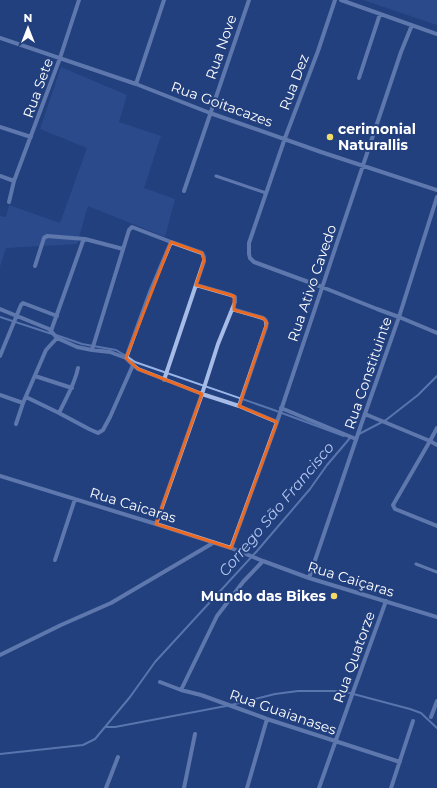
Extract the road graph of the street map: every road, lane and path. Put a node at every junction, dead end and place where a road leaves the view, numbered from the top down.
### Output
1 (79, 0) edge
2 (164, 0) edge
3 (249, 0) edge
4 (335, 0) edge
5 (341, 0) edge
6 (380, 14) junction
7 (412, 25) junction
8 (437, 34) edge
9 (0, 38) edge
10 (60, 58) junction
11 (359, 78) dead end
12 (136, 84) junction
13 (210, 113) junction
14 (0, 127) edge
15 (31, 137) junction
16 (285, 138) junction
17 (363, 165) junction
18 (0, 176) edge
19 (216, 176) dead end
20 (14, 181) junction
21 (437, 190) edge
22 (184, 191) dead end
23 (266, 193) junction
24 (437, 197) edge
25 (9, 202) dead end
26 (85, 239) junction
27 (171, 242) junction
28 (123, 250) junction
29 (35, 266) dead end
30 (196, 284) junction
31 (322, 287) junction
32 (0, 309) edge
33 (232, 309) junction
34 (17, 316) junction
35 (57, 316) junction
36 (399, 317) junction
37 (52, 331) junction
38 (437, 333) edge
39 (57, 338) junction
40 (92, 350) junction
41 (0, 356) edge
42 (126, 358) junction
43 (133, 365) junction
44 (78, 368) dead end
45 (35, 376) junction
46 (164, 380) junction
47 (72, 388) junction
48 (202, 394) junction
49 (0, 395) edge
50 (26, 397) junction
51 (23, 403) junction
52 (239, 406) junction
53 (281, 408) junction
54 (59, 413) junction
55 (364, 414) junction
56 (277, 422) junction
57 (16, 424) dead end
58 (437, 428) edge
59 (355, 438) junction
60 (430, 441) junction
61 (437, 445) edge
62 (0, 476) edge
63 (75, 499) junction
64 (156, 524) junction
65 (437, 526) edge
66 (213, 542) junction
67 (231, 548) junction
68 (55, 560) dead end
69 (260, 560) junction
70 (416, 564) dead end
71 (437, 572) edge
72 (309, 578) junction
73 (386, 601) junction
74 (437, 617) edge
75 (0, 655) edge
76 (160, 682) dead end
77 (181, 690) junction
78 (437, 701) edge
79 (431, 717) dead end
80 (267, 719) junction
81 (413, 721) dead end
82 (195, 734) dead end
83 (335, 741) junction
84 (118, 757) dead end
85 (400, 762) junction
86 (106, 788) edge
87 (184, 788) edge
88 (246, 788) edge
89 (319, 788) edge
90 (391, 788) edge

1 - 10 street, Rua Sete
2 - 12 street
3 - 13 street, Rua Nove
4 - 16 street, Rua Dez
5 - 6 street
6 - 7 street
6 - 11 street
7 - 8 street
7 - 17 street, Rua Ativo Cavedo
9 - 10 street, Rua Goitacazes
10 - 12 street, Rua Goitacazes
10 - 15 street, Rua Sete
12 - 13 street, Rua Goitacazes
13 - 16 street, Rua Goitacazes
13 - 22 street, Rua Nove
14 - 15 street
15 - 20 street, Rua Sete
16 - 17 street, Rua Goitacazes
16 - 23 street, Rua Dez
17 - 21 street, Rua Goitacazes
17 - 31 street, Rua Ativo Cavedo
18 - 20 street
19 - 23 lane
20 - 25 street, Rua Sete
23 - 31 street, Rua Dez
24 - 36 street, Rua Constituinte
26 - 28 street
26 - 29 street
26 - 35 street
27 - 28 street
27 - 30 street
27 - 42 street
28 - 40 street
30 - 33 street
30 - 46 street
31 - 36 street
31 - 53 street, Rua Ativo Cavedo
32 - 34 street
33 - 48 street
33 - 52 street
34 - 35 street
34 - 37 street
34 - 41 street
35 - 37 street
36 - 38 street
36 - 55 street, Rua Constituinte
37 - 39 street
39 - 40 street
39 - 45 street
40 - 42 street
42 - 43 street
43 - 46 street
43 - 54 street
44 - 47 street
45 - 47 street
45 - 50 street
46 - 48 street
47 - 54 street
48 - 52 street
48 - 64 street
49 - 51 street
50 - 51 street
50 - 54 street
51 - 57 street
52 - 56 street
53 - 56 street, Rua Ativo Cavedo
53 - 59 street
55 - 59 street, Rua Constituinte
55 - 60 street
56 - 67 street, Rua Ativo Cavedo
58 - 60 street
59 - 72 street, Rua Constituinte
60 - 61 street
60 - 65 street
62 - 63 street, Rua Caicaras
63 - 64 street, Rua Caicaras
63 - 68 street
64 - 66 street, Rua Caicaras
66 - 67 street, Rua Caicaras
66 - 75 street
67 - 69 street, Rua Caicaras
69 - 72 street, Rua Caiçaras
69 - 77 street
70 - 71 lane
72 - 73 street, Rua Caiçaras
73 - 74 street, Rua Caiçaras
73 - 83 street, Rua Quatorze
76 - 77 street, Rua Guaianases
77 - 80 street, Rua Guaianases
78 - 79 street
80 - 83 street, Rua Guaianases
80 - 88 street
81 - 85 street
82 - 87 street
83 - 85 street, Rua Guaianases
83 - 89 street, Rua Quatorze
84 - 86 street
85 - 90 street

